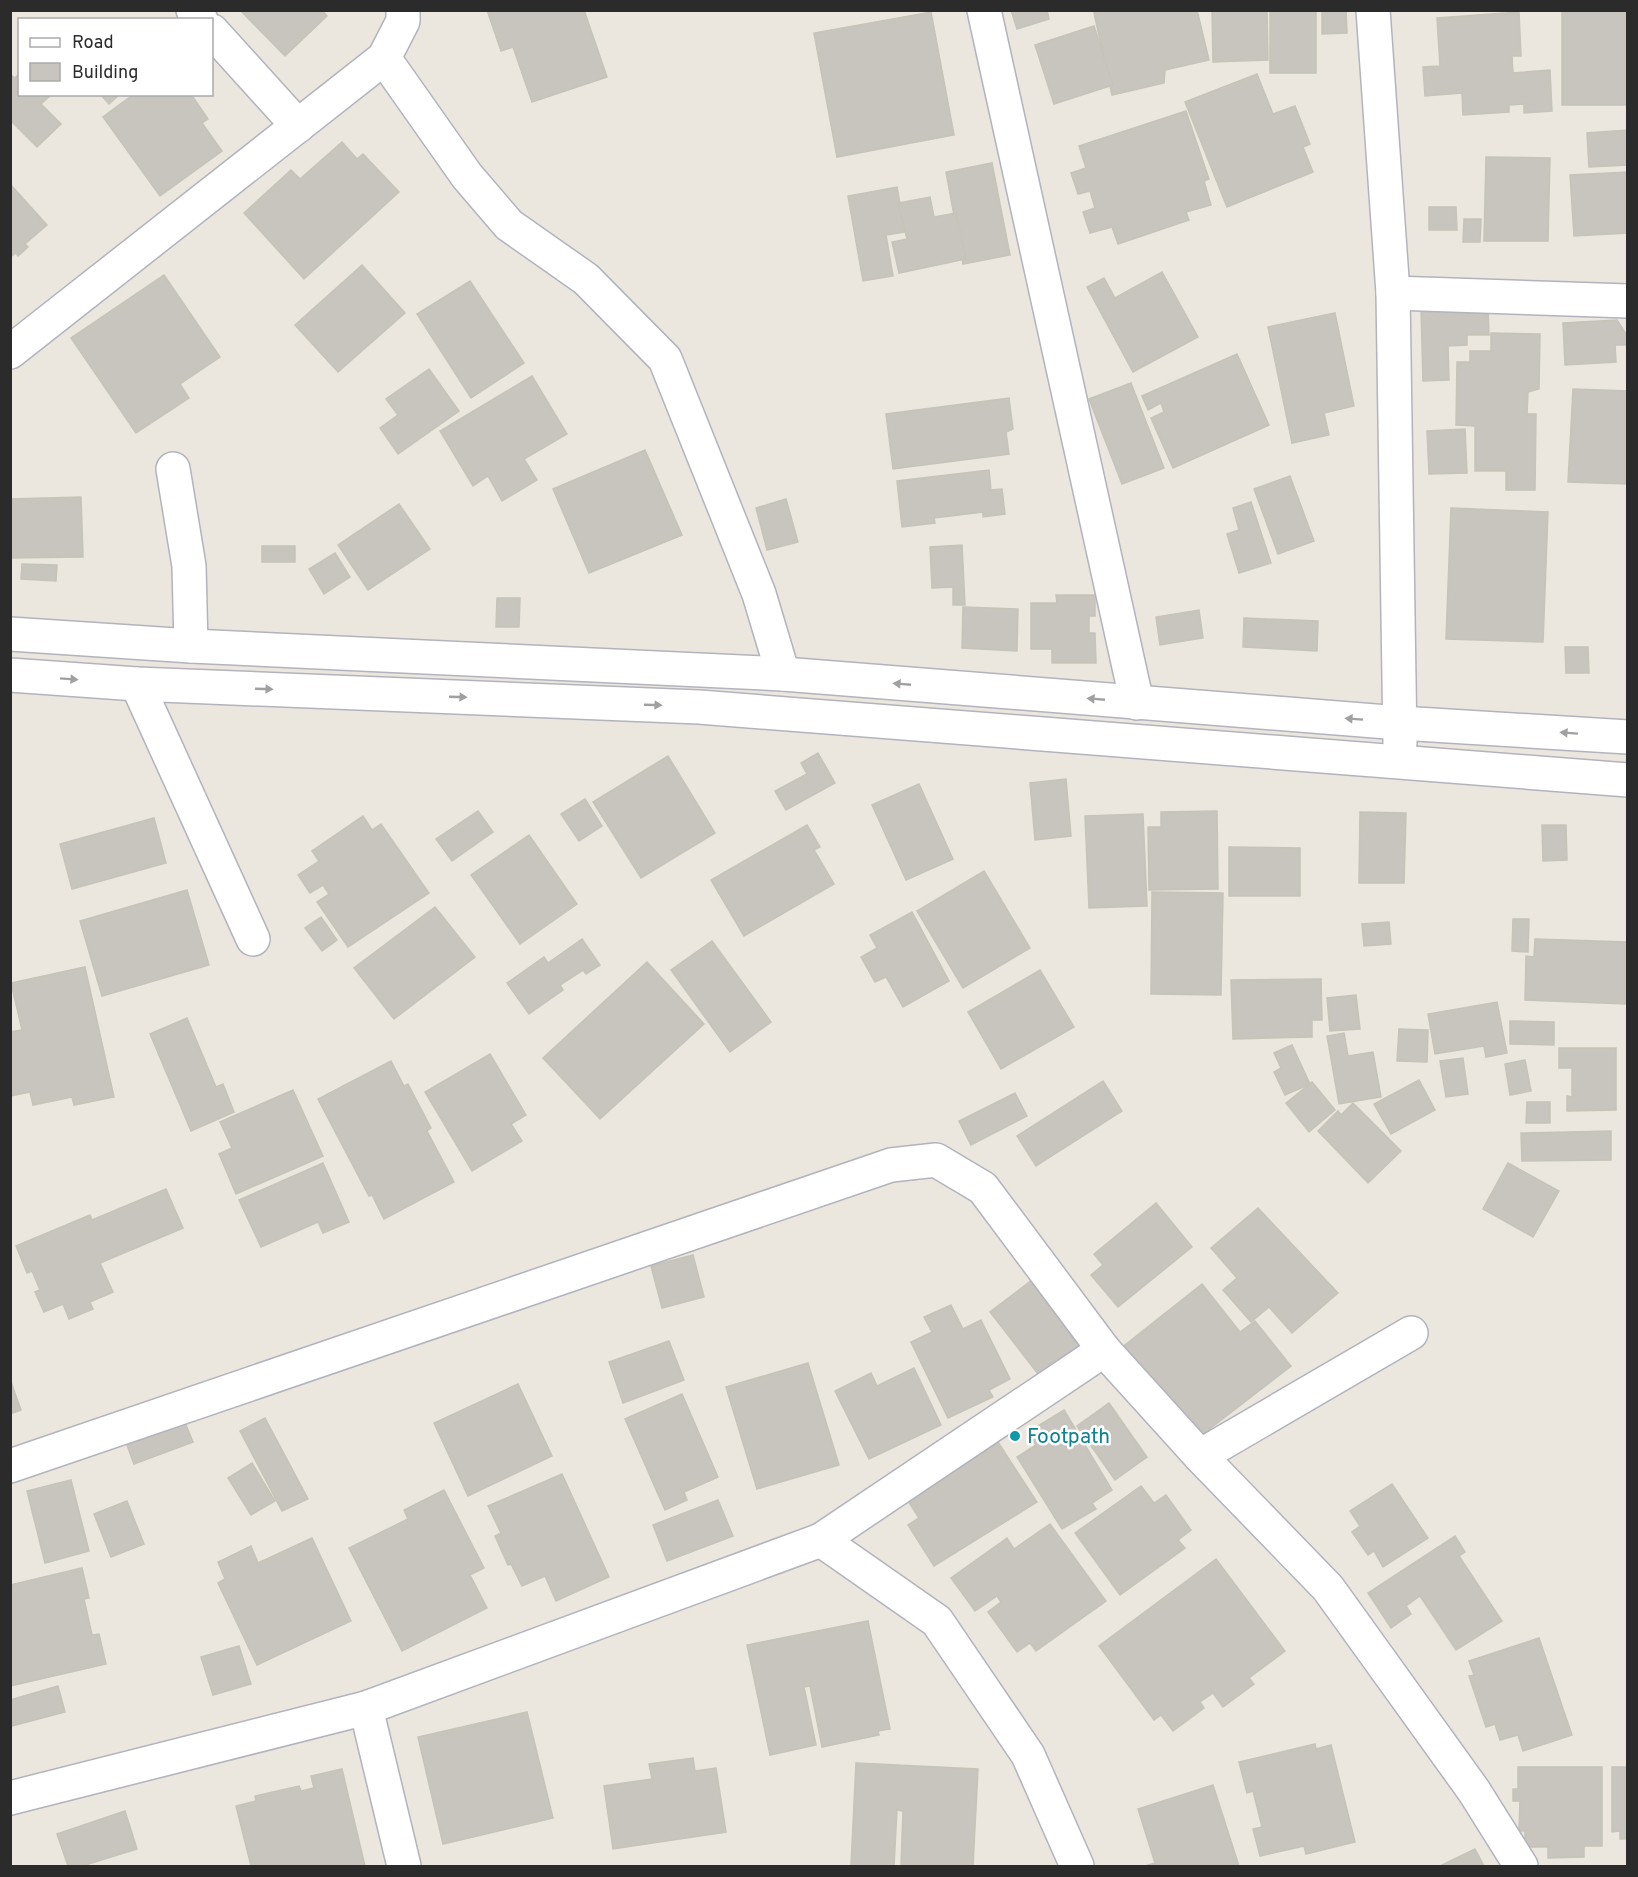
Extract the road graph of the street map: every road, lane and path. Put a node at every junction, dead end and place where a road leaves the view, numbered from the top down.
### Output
1 (403, 10) edge
2 (984, 10) edge
3 (1373, 10) edge
4 (213, 32) edge
5 (384, 58) junction
6 (298, 126) junction
7 (1393, 293) junction
8 (1628, 301) edge
9 (10, 352) edge
10 (173, 469) dead end
11 (10, 634) edge
12 (191, 646) junction
13 (783, 674) junction
14 (10, 675) edge
15 (137, 684) junction
16 (1137, 703) junction
17 (1400, 723) junction
18 (1628, 737) edge
19 (1399, 762) junction
20 (1628, 780) edge
21 (253, 939) dead end
22 (1411, 1333) dead end
23 (1104, 1350) junction
24 (1200, 1456) junction
25 (10, 1466) edge
26 (821, 1540) junction
27 (366, 1708) junction
28 (12, 1790) edge
29 (404, 1866) edge
30 (1077, 1866) edge
31 (1521, 1866) edge

1 - 5 street
2 - 16 street
3 - 7 street
4 - 6 street
5 - 6 street
5 - 13 street
6 - 9 street
7 - 8 street
7 - 17 street
10 - 12 street
11 - 12 street
12 - 13 street
16 -> 13 street
14 -> 15 street
15 -> 19 street
15 - 21 street
17 -> 16 street
18 -> 17 street
17 - 19 street
19 - 20 street
22 - 24 street
23 - 24 street
23 - 25 street
23 - 26 street
24 - 31 street
26 - 27 street
26 - 30 street
27 - 28 street
27 - 29 street

